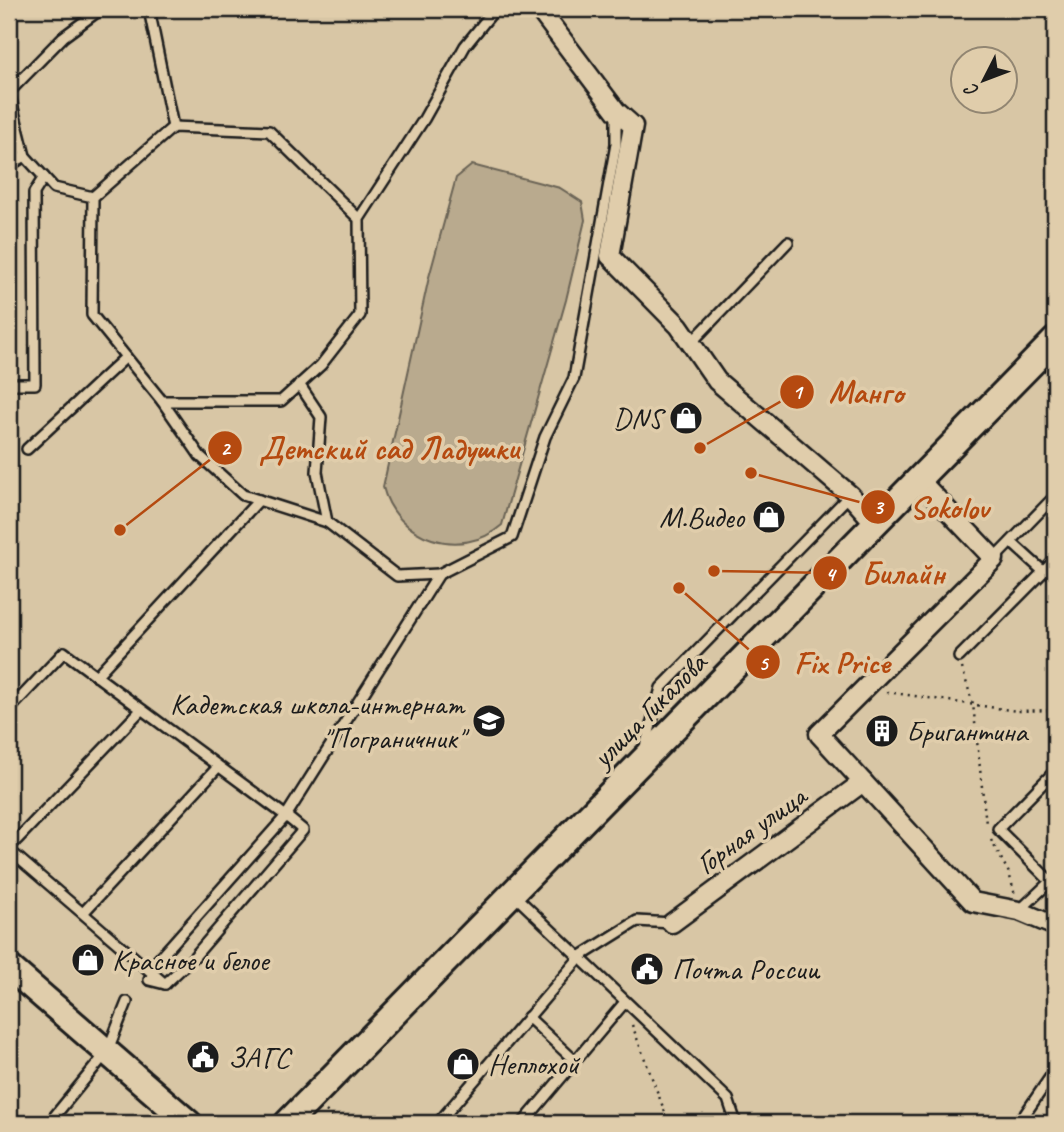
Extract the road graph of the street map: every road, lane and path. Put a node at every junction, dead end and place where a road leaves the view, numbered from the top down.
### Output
1 (101, 9) edge
2 (149, 9) edge
3 (495, 9) edge
4 (538, 9) edge
5 (9, 92) edge
6 (617, 111) junction
7 (173, 127) junction
8 (25, 156) junction
9 (9, 166) edge
10 (44, 177) junction
11 (93, 197) junction
12 (359, 219) junction
13 (788, 242) dead end
14 (1055, 340) edge
15 (691, 343) junction
16 (126, 357) junction
17 (9, 384) edge
18 (299, 384) junction
19 (162, 401) junction
20 (27, 449) dead end
21 (919, 480) junction
22 (850, 495) junction
23 (1055, 496) edge
24 (259, 500) junction
25 (327, 522) junction
26 (874, 522) junction
27 (1011, 542) junction
28 (995, 558) junction
29 (1055, 560) edge
30 (1044, 572) junction
31 (439, 574) junction
32 (959, 657) joint
33 (96, 676) junction
34 (859, 694) junction
35 (973, 704) junction
36 (9, 710) edge
37 (142, 710) junction
38 (1055, 710) edge
39 (641, 764) junction
40 (218, 767) junction
41 (1055, 771) edge
42 (863, 782) junction
43 (286, 816) junction
44 (9, 849) edge
45 (1053, 880) edge
46 (512, 893) junction
47 (1019, 911) junction
48 (83, 913) junction
49 (672, 923) joint
50 (1055, 926) edge
51 (581, 956) junction
52 (9, 967) edge
53 (149, 975) junction
54 (127, 1002) dead end
55 (625, 1002) junction
56 (528, 1017) junction
57 (107, 1052) junction
58 (575, 1061) junction
59 (1055, 1073) edge
60 (325, 1110) dead end
61 (49, 1123) edge
62 (189, 1123) edge
63 (287, 1123) edge
64 (339, 1123) edge
65 (438, 1123) edge
66 (523, 1123) edge
67 (669, 1123) edge
68 (736, 1123) edge
69 (1019, 1123) edge

1 - 5 lane
2 - 7 lane
3 - 12 lane
4 - 6 street
5 - 8 lane
6 - 15 street
6 - 31 lane
7 - 11 lane
7 - 12 lane
8 - 9 lane
8 - 10 lane
10 - 11 lane
10 - 17 lane
11 - 16 lane
12 - 18 lane
13 - 15 lane
14 - 21 main road, улица Гикалова
15 - 22 street
16 - 19 lane
16 - 20 lane
18 - 19 lane
18 - 25 lane
19 - 24 lane
21 - 26 main road, улица Гикалова
21 - 28 street
22 - 26 street
22 - 39 lane
23 - 27 lane
24 - 25 lane
24 - 33 lane
25 - 31 lane
26 - 39 main road, улица Гикалова
27 - 28 lane
27 - 30 lane
28 - 34 street
29 - 30 lane
30 - 32 lane
31 - 43 lane
32 - 35 path
33 - 36 lane
33 - 37 lane
34 - 35 path
34 - 42 street
35 - 38 path
35 - 47 path
37 - 40 lane
37 - 44 lane
39 - 46 main road, улица Гикалова
40 - 43 lane
40 - 48 lane
41 - 45 lane
42 - 47 street
42 - 49 street, Горная улица
43 - 53 lane
43 - 53 lane
44 - 48 lane
45 - 47 lane
46 - 51 lane
46 - 63 main road, улица Гикалова
47 - 50 street
48 - 53 lane
49 - 51 lane
51 - 55 lane
51 - 56 lane
52 - 57 main road
54 - 57 lane
55 - 58 lane
55 - 67 path
55 - 68 lane
56 - 58 lane
56 - 65 lane
57 - 61 lane
57 - 62 main road
58 - 66 lane
59 - 69 lane
60 - 64 path

